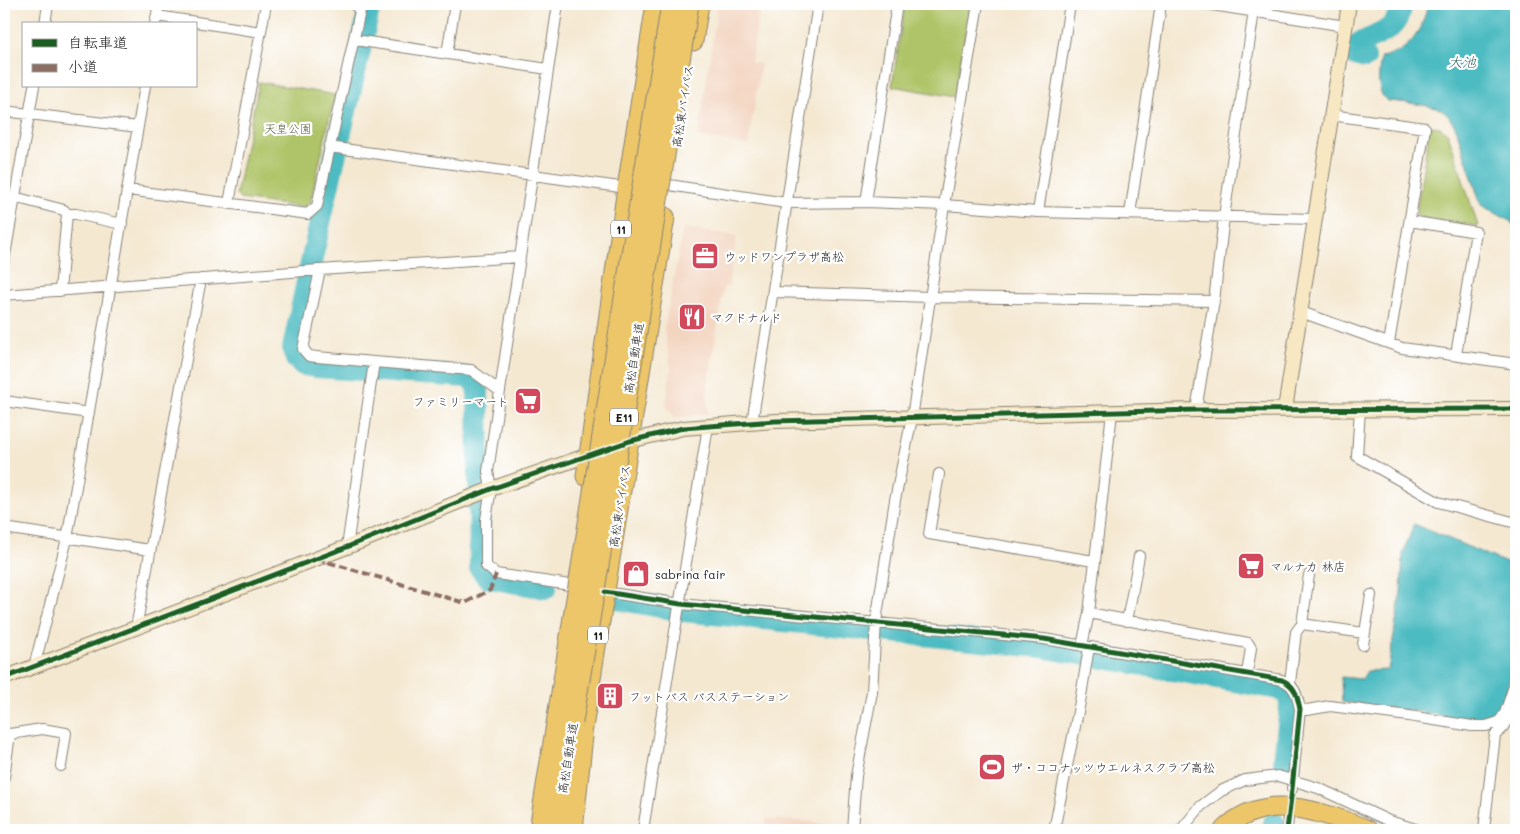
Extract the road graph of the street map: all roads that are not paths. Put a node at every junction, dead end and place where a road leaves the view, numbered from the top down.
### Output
1 (48, 4) edge
2 (159, 4) edge
3 (266, 4) edge
4 (355, 4) edge
5 (455, 4) edge
6 (558, 4) edge
7 (656, 4) edge
8 (671, 4) edge
9 (689, 4) edge
10 (698, 4) edge
11 (818, 4) edge
12 (897, 4) edge
13 (978, 4) edge
14 (1070, 4) edge
15 (1161, 4) edge
16 (1206, 4) edge
17 (1349, 4) edge
18 (1254, 8) edge
19 (156, 20) edge
20 (45, 22) edge
21 (174, 22) edge
22 (198, 25) edge
23 (1346, 26) junction
24 (261, 32) junction
25 (360, 41) junction
26 (446, 54) junction
27 (548, 69) junction
28 (34, 88) edge
29 (145, 88) edge
30 (4, 111) edge
31 (30, 114) junction
32 (1331, 115) junction
33 (138, 127) junction
34 (336, 148) junction
35 (532, 175) junction
36 (669, 185) junction
37 (627, 188) junction
38 (128, 190) junction
39 (14, 197) junction
40 (866, 202) junction
41 (229, 203) junction
42 (786, 203) junction
43 (944, 205) junction
44 (1038, 212) junction
45 (67, 214) junction
46 (1130, 214) junction
47 (1224, 217) junction
48 (1315, 219) junction
49 (1410, 221) junction
50 (122, 224) junction
51 (7, 226) edge
52 (520, 257) junction
53 (4, 261) edge
54 (313, 270) junction
55 (201, 279) junction
56 (110, 286) junction
57 (60, 291) junction
58 (773, 292) junction
59 (4, 295) edge
60 (931, 297) junction
61 (1214, 301) junction
62 (1301, 312) junction
63 (1389, 343) junction
64 (1456, 355) junction
65 (1516, 364) edge
66 (373, 367) junction
67 (500, 391) junction
68 (4, 401) edge
69 (1516, 408) edge
70 (1285, 409) junction
71 (1360, 409) junction
72 (1196, 410) junction
73 (1112, 412) junction
74 (89, 413) junction
75 (912, 418) junction
76 (752, 423) junction
77 (708, 426) junction
78 (630, 441) junction
79 (590, 454) junction
80 (939, 474) dead end
81 (489, 490) junction
82 (1516, 523) edge
83 (4, 528) edge
84 (605, 533) junction
85 (67, 539) junction
86 (346, 547) junction
87 (150, 550) junction
88 (1139, 556) dead end
89 (1094, 561) junction
90 (1309, 575) dead end
91 (570, 585) junction
92 (605, 592) junction
93 (1371, 595) dead end
94 (680, 608) junction
95 (1089, 613) junction
96 (1127, 621) junction
97 (1302, 624) junction
98 (136, 628) junction
99 (876, 628) junction
100 (1364, 633) junction
101 (1363, 645) dead end
102 (1086, 651) junction
103 (34, 667) junction
104 (1247, 674) junction
105 (4, 678) edge
106 (1516, 680) edge
107 (1290, 683) junction
108 (1516, 687) edge
109 (1300, 709) junction
110 (7, 734) edge
111 (61, 766) dead end
112 (4, 777) edge
113 (1293, 784) junction
114 (1288, 818) dead end
115 (530, 830) edge
116 (540, 830) edge
117 (555, 830) edge
118 (567, 830) edge
119 (573, 830) edge
120 (643, 830) edge
121 (852, 830) edge
122 (1054, 830) edge
123 (1181, 830) edge
124 (1224, 830) edge
125 (1286, 830) edge
126 (1368, 830) edge
127 (1419, 830) edge
128 (1484, 830) edge

1 - 20 street
2 - 19 street
3 - 24 street
4 - 25 street
5 - 26 street
6 - 27 street
7 - 37 highway, 11
8 - 116 highway, 高松自動車道 / E11, bridge
9 - 84 highway, 高松自動車道 / E11, bridge
10 - 36 highway, 高松東バイパス / 11
11 - 42 street
12 - 40 street
13 - 43 street
14 - 44 street
15 - 46 street
16 - 18 street
17 - 23 street
18 - 23 street
18 - 47 street
19 - 21 street
22 - 24 street
23 - 32 street
24 - 41 street
25 - 26 street
25 - 34 street
26 - 27 street
27 - 35 street
28 - 31 street
29 - 33 street
30 - 31 street
31 - 33 street
31 - 39 street
32 - 48 street
32 - 49 street
33 - 38 street
34 - 35 street
34 - 41 street
35 - 37 street
35 - 52 street
36 - 42 street
36 - 78 highway, 高松東バイパス / 11
37 - 79 highway, 11
38 - 41 street
38 - 50 street
39 - 45 street
39 - 51 street
40 - 42 street
40 - 43 street
42 - 58 street
43 - 44 street
43 - 60 street
44 - 46 street
45 - 50 street
45 - 57 street
46 - 47 street
47 - 48 street
47 - 61 street
48 - 62 street
49 - 63 street
49 - 64 street
50 - 56 street
51 - 53 street
52 - 54 street
52 - 67 street
54 - 55 street
54 - 66 street
55 - 56 street
55 - 87 street
56 - 57 street
56 - 74 street
57 - 59 street
58 - 60 street
58 - 76 street
60 - 61 street
60 - 75 street
61 - 72 street
62 - 63 street
62 - 70 street
63 - 64 street
64 - 65 street
66 - 67 street
66 - 86 street
67 - 81 street
68 - 74 street
69 - 71 street
70 - 71 street
70 - 72 street
71 - 82 street
72 - 73 street
73 - 75 street
73 - 89 street
74 - 85 street
75 - 76 street
75 - 99 street
76 - 77 street
77 - 78 street
77 - 94 street
78 - 79 street
78 - 92 highway, 高松東バイパス / 11
79 - 81 street
79 - 91 highway, 11
80 - 89 street
81 - 86 street
81 - 91 street
83 - 85 street
84 - 117 highway, 高松自動車道 / E11, bridge
84 - 119 highway, bridge
85 - 87 street
85 - 103 street
86 - 98 street
87 - 98 street
88 - 96 street
89 - 95 street
90 - 97 street
91 - 115 highway, 11
92 - 94 street
92 - 118 highway, 高松東バイパス / 11
93 - 100 street
94 - 99 street
94 - 120 street
95 - 96 street
95 - 102 street
96 - 104 street
97 - 100 street
97 - 107 street
98 - 103 street
99 - 102 street
99 - 121 street
100 - 101 street
102 - 104 street
102 - 122 street
103 - 105 street
104 - 107 street
106 - 109 street
107 - 109 street
108 - 128 street
109 - 113 street
110 - 111 street
110 - 112 street
113 - 123 street
113 - 127 street
114 - 125 street
124 - 126 highway

